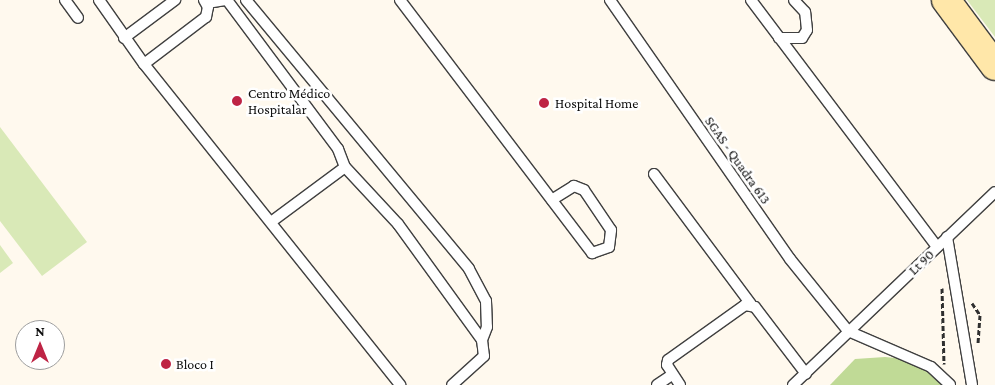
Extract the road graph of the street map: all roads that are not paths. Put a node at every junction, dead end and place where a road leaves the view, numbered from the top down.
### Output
1 (65, 0) edge
2 (175, 0) edge
3 (227, 0) edge
4 (246, 0) edge
5 (400, 0) edge
6 (610, 0) edge
7 (751, 0) edge
8 (794, 0) edge
9 (946, 0) edge
10 (102, 1) edge
11 (205, 2) edge
12 (78, 18) dead end
13 (124, 38) junction
14 (779, 38) junction
15 (144, 64) junction
16 (995, 66) edge
17 (346, 167) junction
18 (654, 174) dead end
19 (995, 192) edge
20 (552, 200) junction
21 (271, 222) junction
22 (947, 237) junction
23 (937, 247) junction
24 (751, 304) junction
25 (848, 332) junction
26 (482, 340) junction
27 (806, 374) junction
28 (672, 375) junction
29 (400, 385) edge
30 (452, 385) edge
31 (657, 385) edge
32 (680, 385) edge
33 (793, 385) edge
34 (950, 385) edge
35 (972, 385) edge

1 - 12 lane
2 - 13 lane
3 - 11 lane
3 - 17 lane
4 - 26 lane
5 - 20 lane
6 - 25 lane, SGAS - Quadra 613
7 - 14 lane
8 - 14 lane
9 - 16 street
10 - 13 lane
11 - 15 lane
13 - 15 lane
14 - 23 lane
15 - 21 lane
17 - 21 lane
17 - 26 lane
18 - 24 lane
19 - 22 lane, Lt 90
20 - 20 lane
21 - 29 lane
22 - 23 lane, Lt 90
22 - 35 lane
23 - 25 lane, Lt 90
24 - 27 lane
24 - 28 lane
25 - 27 lane, Lt 90
25 - 34 lane
26 - 30 lane
27 - 33 lane, Lt 90
28 - 31 lane
28 - 32 lane

